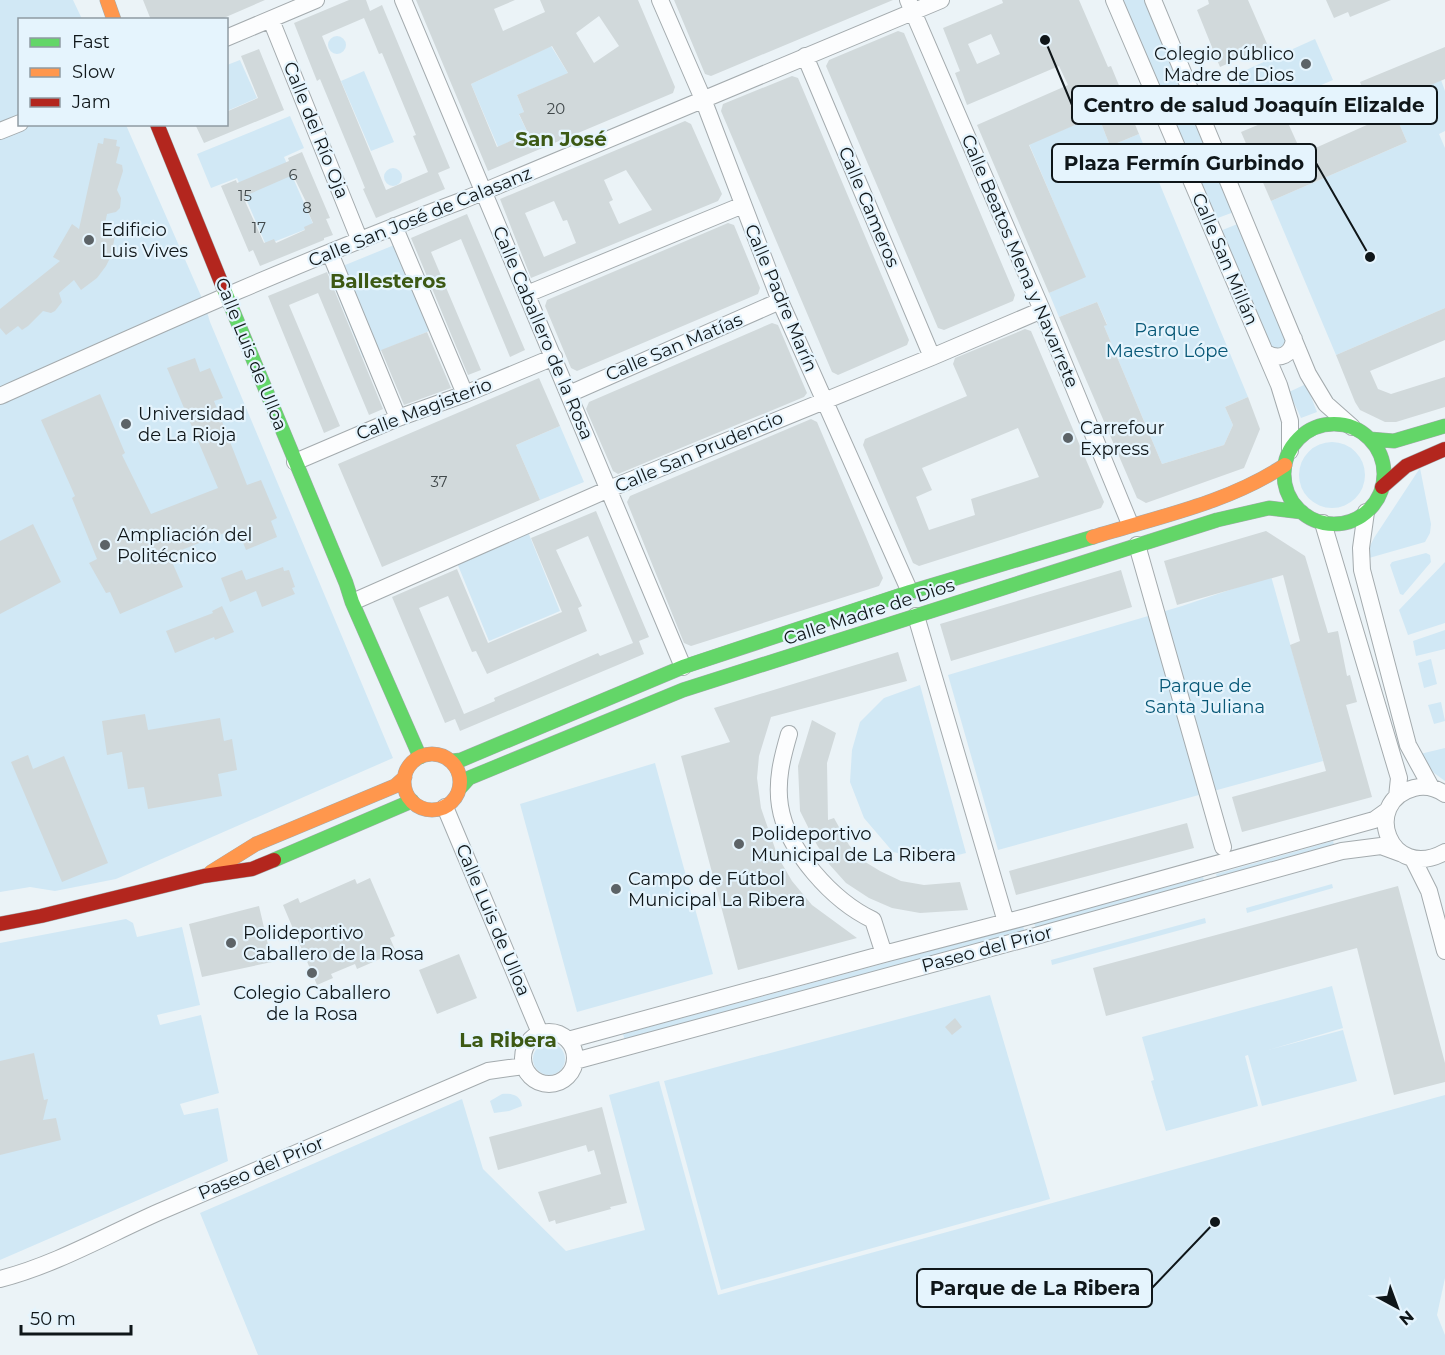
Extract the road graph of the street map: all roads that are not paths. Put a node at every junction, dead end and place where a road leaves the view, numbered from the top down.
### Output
1 (107, 0) edge
2 (316, 0) edge
3 (403, 0) edge
4 (660, 0) edge
5 (941, 0) edge
6 (1114, 0) edge
7 (1153, 0) edge
8 (911, 6) edge
9 (113, 18) edge
10 (271, 20) junction
11 (228, 37) edge
12 (806, 56) junction
13 (703, 99) junction
14 (18, 124) edge
15 (158, 126) edge
16 (0, 131) edge
17 (484, 191) junction
18 (743, 205) junction
19 (394, 226) junction
20 (360, 241) junction
21 (330, 253) junction
22 (527, 294) junction
23 (227, 296) junction
24 (780, 301) junction
25 (1042, 310) junction
26 (1294, 339) junction
27 (1266, 353) junction
28 (554, 357) junction
29 (932, 357) junction
30 (465, 394) junction
31 (569, 394) junction
32 (0, 396) edge
33 (825, 400) junction
34 (398, 418) junction
35 (1445, 426) edge
36 (1352, 427) junction
37 (1370, 439) junction
38 (1445, 449) edge
39 (1287, 458) junction
40 (295, 462) junction
41 (1382, 487) junction
42 (609, 489) junction
43 (1366, 512) junction
44 (1302, 513) junction
45 (1323, 523) junction
46 (1130, 524) junction
47 (1137, 545) junction
48 (346, 583) junction
49 (910, 592) junction
50 (357, 600) junction
51 (916, 616) junction
52 (365, 627) junction
53 (683, 667) junction
54 (789, 734) dead end
55 (420, 757) junction
56 (452, 761) junction
57 (405, 777) junction
58 (460, 788) junction
59 (1438, 791) edge
60 (412, 801) junction
61 (1392, 803) junction
62 (445, 807) junction
63 (1224, 847) dead end
64 (1445, 852) edge
65 (1406, 856) junction
66 (204, 876) junction
67 (1006, 922) junction
68 (0, 924) edge
69 (1445, 951) edge
70 (884, 954) junction
71 (540, 1033) junction
72 (568, 1040) junction
73 (575, 1061) junction
74 (524, 1066) junction
75 (0, 1279) edge

1 - 9 main road
2 - 10 street
3 - 17 street, Calle Caballero de la Rosa
4 - 13 street, Calle Padre Marín
5 - 8 street, Calle San José de Calasanz
6 - 27 street, Calle San Millán
7 - 26 street, Calle San Millán
8 - 12 street, Calle San José de Calasanz
8 - 25 street, Calle Beatos Mena y Navarrete
10 - 11 street
10 - 20 street, Calle del Río Oja
12 - 13 street, Calle San José de Calasanz
12 - 29 street, Calle Cameros
13 - 17 street, Calle San José de Calasanz
13 - 18 street, Calle Padre Marín
14 - 16 street
15 - 23 main road, Calle Luis de Ulloa
17 - 19 street, Calle San José de Calasanz
17 - 22 street, Calle Caballero de la Rosa
18 - 22 street
18 - 24 street, Calle Padre Marín
19 - 20 street, Calle San José de Calasanz
19 - 30 street
20 - 21 street, Calle San José de Calasanz
21 - 23 street, Calle San José de Calasanz
21 - 34 street
22 - 28 street, Calle Caballero de la Rosa
23 - 32 street, Calle San José de Calasanz
23 - 40 main road, Calle Luis de Ulloa
24 - 31 street, Calle San Matías
24 - 33 street, Calle Padre Marín
25 - 29 street, Calle San Prudencio
25 - 46 street, Calle Beatos Mena y Navarrete
26 - 27 street
26 - 36 street, Calle San Millán
27 - 39 street, Calle San Millán
28 - 30 street, Calle Magisterio
28 - 31 street, Calle Caballero de la Rosa
29 - 33 street, Calle San Prudencio
30 - 34 street, Calle Magisterio
31 - 42 street, Calle Caballero de la Rosa
33 - 42 street, Calle San Prudencio
33 - 49 street, Calle Padre Marín
34 - 40 street, Calle Magisterio
35 - 37 main road
36 - 37 main road
36 - 39 main road
37 - 41 main road
38 - 41 main road
39 - 44 main road
39 - 46 main road, Calle Madre de Dios
40 - 48 main road, Calle Luis de Ulloa
41 - 43 main road
42 - 50 street, Calle San Prudencio
42 - 53 street, Calle Caballero de la Rosa
43 - 45 main road
43 - 59 street
44 - 45 main road
44 - 47 main road, Calle Madre de Dios
45 - 61 street
46 - 49 main road, Calle Madre de Dios
47 - 51 main road, Calle Madre de Dios
47 - 63 street
48 - 50 main road, Calle Luis de Ulloa
48 - 52 main road, Calle Luis de Ulloa
49 - 53 main road, Calle Madre de Dios
50 - 52 main road, Calle Luis de Ulloa
51 - 58 main road, Calle Madre de Dios
51 - 67 street
52 - 55 main road, Calle Luis de Ulloa
53 - 56 main road, Calle Madre de Dios
54 - 70 street
55 - 56 main road
55 - 57 main road
56 - 58 main road
57 - 60 main road
57 - 66 main road
58 - 62 main road
59 - 61 street, Paseo del Prior
60 - 62 main road
60 - 66 main road
61 - 65 street
61 - 67 street, Paseo del Prior
62 - 71 street, Calle Luis de Ulloa
64 - 65 street
65 - 69 street
65 - 73 street, Paseo del Prior
66 - 68 main road
67 - 70 street, Paseo del Prior
70 - 72 street, Paseo del Prior
71 - 72 street
71 - 74 street
72 - 73 street
73 - 74 street
74 - 75 street, Paseo del Prior

